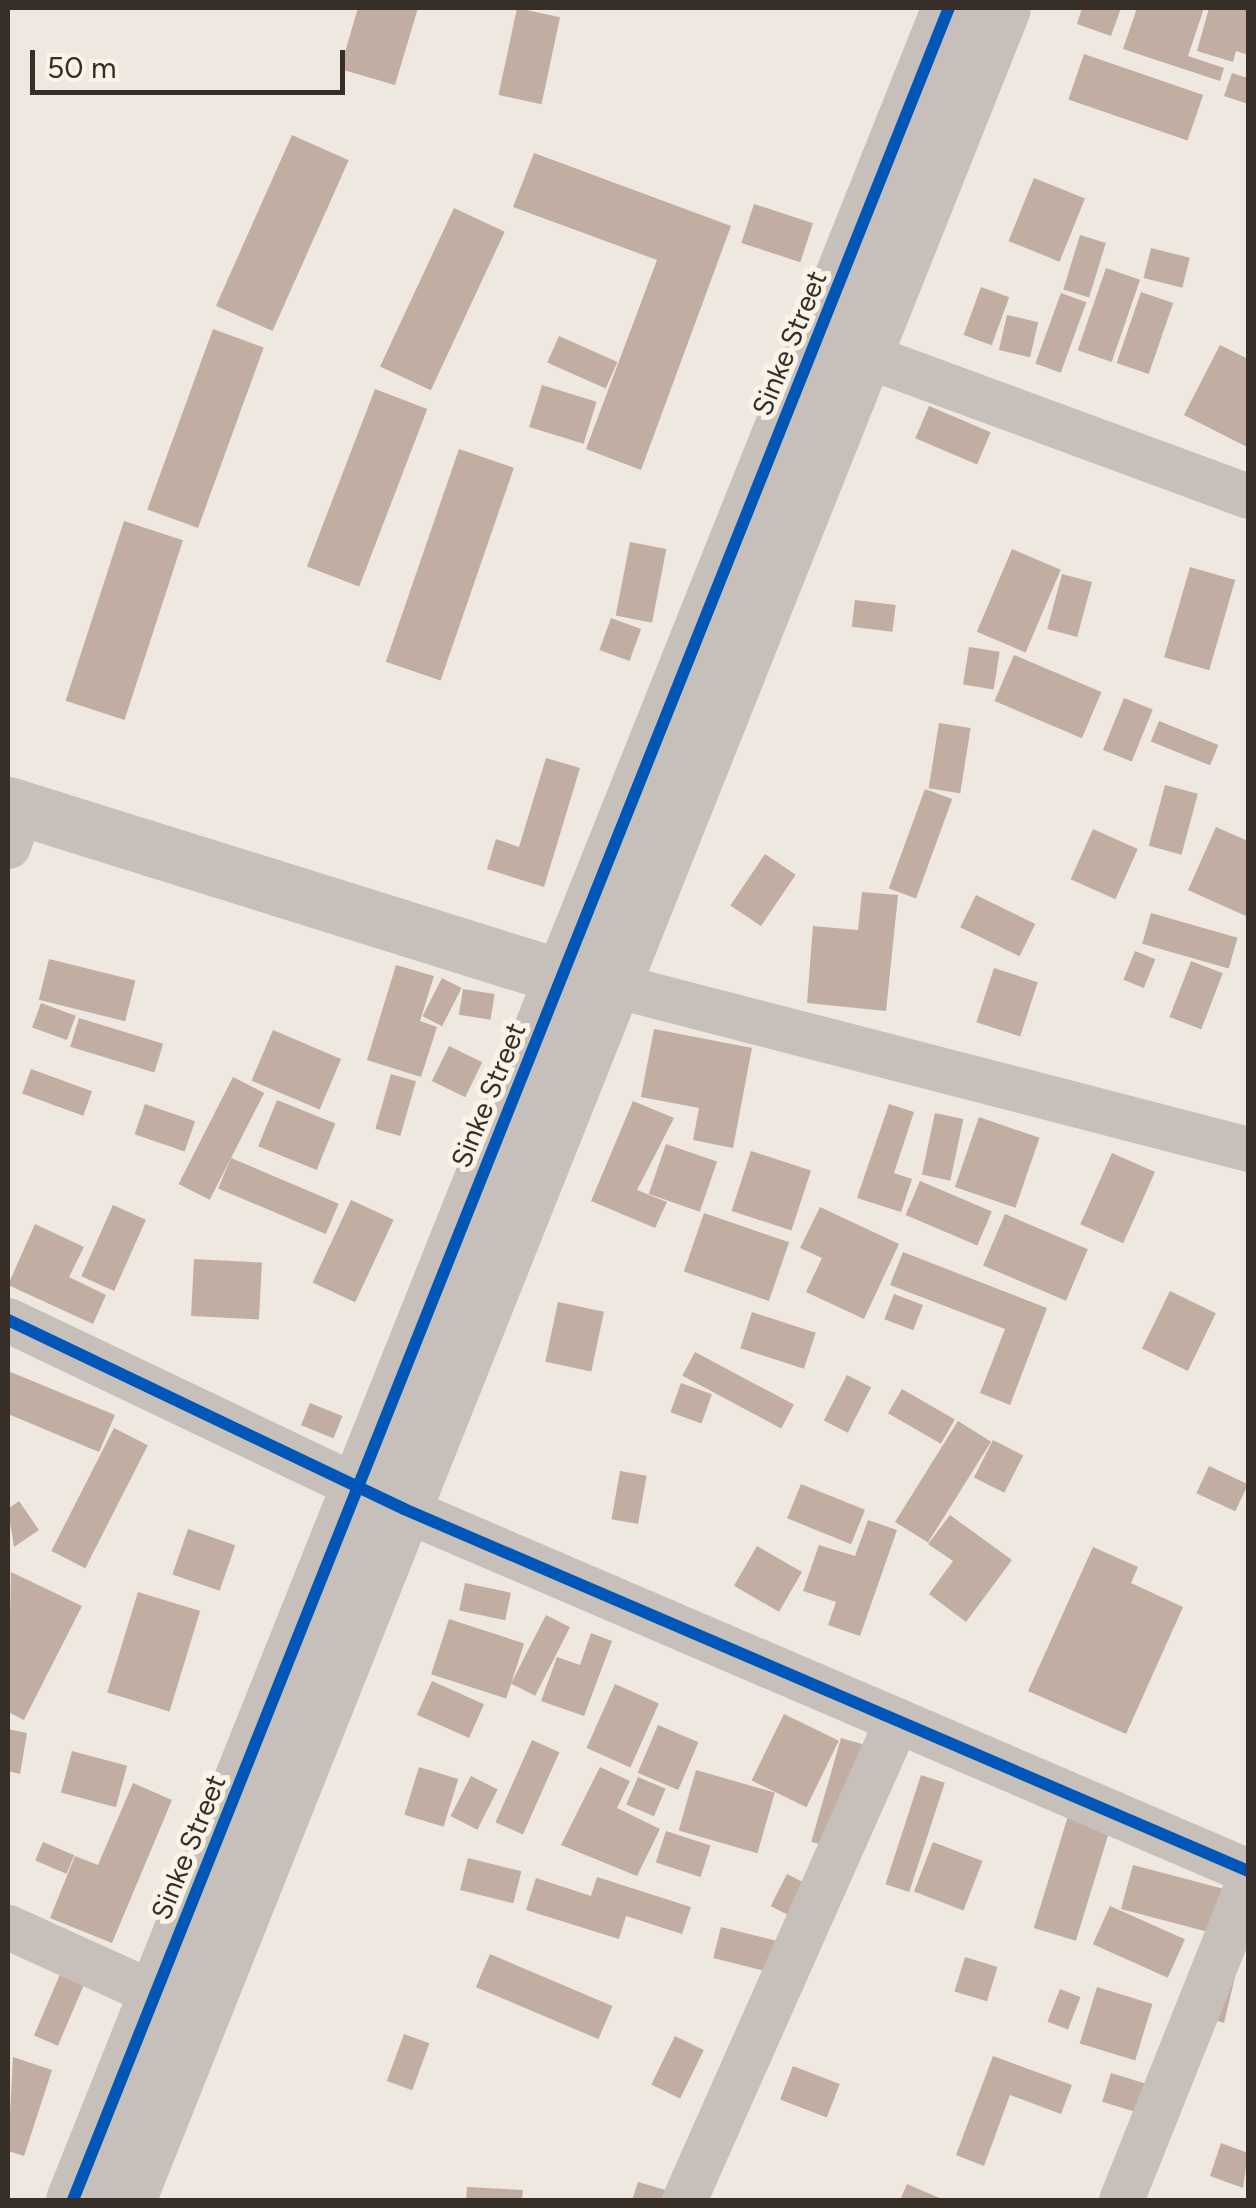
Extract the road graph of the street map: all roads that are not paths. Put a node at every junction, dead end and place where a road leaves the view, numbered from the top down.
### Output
1 (949, 8) edge
2 (1004, 8) edge
3 (865, 355) junction
4 (1248, 496) edge
5 (12, 819) edge
6 (588, 981) junction
7 (1248, 1149) edge
8 (8, 1320) edge
9 (381, 1498) junction
10 (897, 1720) junction
11 (1248, 1872) edge
12 (1248, 1882) edge
13 (8, 1927) edge
14 (156, 1994) junction
15 (73, 2200) edge
16 (128, 2200) edge
17 (684, 2200) edge
18 (1120, 2200) edge

1 - 6 street, Sinke Street
2 - 3 street, Sinke Street
3 - 4 street
3 - 6 street, Sinke Street
5 - 6 street
6 - 7 street
6 - 9 street, Sinke Street
8 - 9 street
9 - 10 street
9 - 14 street, Sinke Street
9 - 16 street, Sinke Street
10 - 11 street
10 - 17 street
12 - 18 street
13 - 14 street
14 - 15 street, Sinke Street

